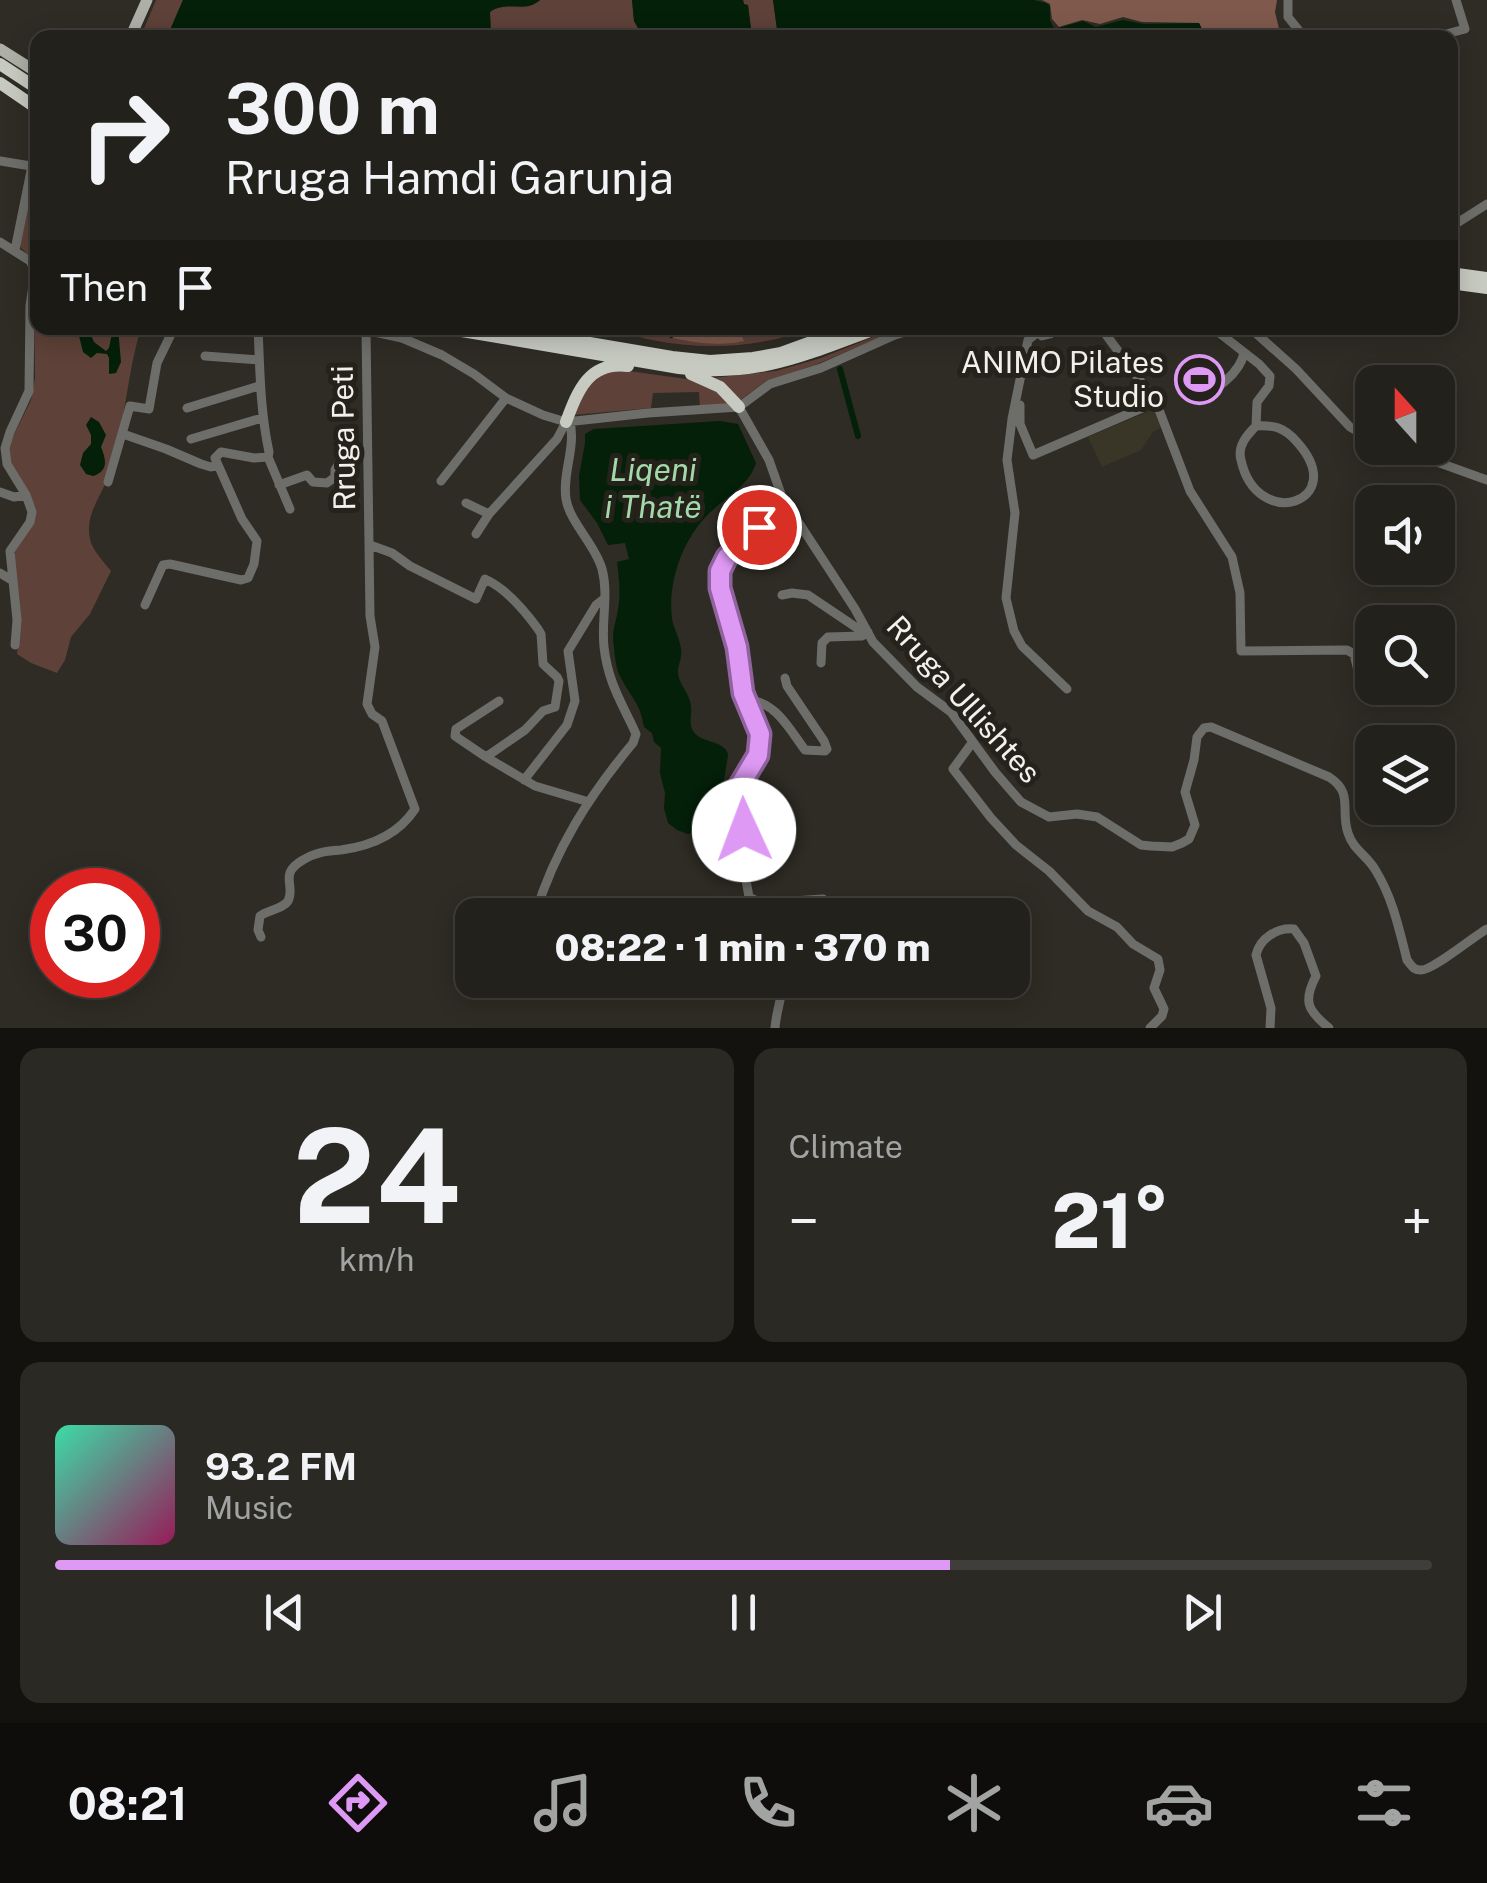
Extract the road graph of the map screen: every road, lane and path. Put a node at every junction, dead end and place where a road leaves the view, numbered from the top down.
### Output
1 (148, 0) edge
2 (1288, 0) edge
3 (1456, 0) edge
4 (134, 30) edge
5 (1299, 30) edge
6 (1458, 32) edge
7 (0, 52) edge
8 (0, 64) edge
9 (30, 71) edge
10 (0, 79) edge
11 (30, 84) edge
12 (30, 96) edge
13 (30, 103) edge
14 (0, 162) edge
15 (30, 166) edge
16 (30, 188) edge
17 (1487, 204) edge
18 (1458, 222) edge
19 (0, 242) edge
20 (15, 250) junction
21 (30, 261) edge
22 (1458, 274) edge
23 (1487, 278) edge
24 (1458, 284) edge
25 (1487, 288) edge
26 (30, 335) edge
27 (171, 335) edge
28 (258, 335) edge
29 (361, 335) edge
30 (388, 335) edge
31 (485, 335) edge
32 (543, 335) edge
33 (831, 335) edge
34 (860, 335) edge
35 (901, 335) edge
36 (1031, 335) edge
37 (1105, 335) edge
38 (1223, 335) edge
39 (1258, 335) edge
40 (1244, 352) junction
41 (205, 356) dead end
42 (259, 360) junction
43 (682, 369) junction
44 (259, 386) junction
45 (1018, 386) junction
46 (506, 398) junction
47 (1197, 398) dead end
48 (1156, 402) junction
49 (739, 407) junction
50 (187, 408) dead end
51 (262, 418) junction
52 (568, 422) junction
53 (1256, 426) junction
54 (1355, 429) edge
55 (123, 434) junction
56 (190, 439) dead end
57 (366, 454) junction
58 (268, 457) junction
59 (217, 465) junction
60 (1445, 465) edge
61 (440, 480) dead end
62 (1487, 480) edge
63 (108, 482) dead end
64 (280, 486) junction
65 (0, 492) edge
66 (26, 495) junction
67 (782, 497) junction
68 (466, 502) dead end
69 (290, 509) dead end
70 (489, 514) junction
71 (476, 534) dead end
72 (370, 546) junction
73 (0, 573) edge
74 (13, 581) junction
75 (782, 595) dead end
76 (605, 598) junction
77 (145, 606) dead end
78 (868, 632) junction
79 (15, 645) dead end
80 (1355, 658) edge
81 (821, 663) dead end
82 (785, 678) dead end
83 (1068, 689) dead end
84 (746, 699) junction
85 (499, 701) dead end
86 (555, 707) junction
87 (573, 710) junction
88 (972, 743) junction
89 (486, 757) junction
90 (524, 780) junction
91 (589, 802) junction
92 (542, 898) edge
93 (749, 898) edge
94 (1487, 929) edge
95 (261, 937) dead end
96 (781, 998) edge
97 (775, 1028) edge
98 (1150, 1028) edge
99 (1270, 1028) edge
100 (1330, 1028) edge

1 - 4 main road
2 - 5 street
3 - 6 street
7 - 9 highway
8 - 11 highway
10 - 12 highway
10 - 13 highway
14 - 15 street
16 - 20 street
17 - 18 street
19 - 20 street
20 - 21 street
22 - 23 highway
24 - 25 highway
26 - 66 street
27 - 55 street
28 - 42 street
29 - 57 street, Rruga Peti
30 - 46 street
31 - 43 highway
32 - 33 highway
34 - 43 highway
35 - 49 street
36 - 45 street
37 - 48 street
38 - 40 street
39 - 54 street
40 - 47 street
40 - 53 street
41 - 42 street
42 - 44 street
43 - 49 highway
43 - 52 highway
44 - 50 street
44 - 51 street
45 - 48 street
45 - 83 street
46 - 52 street
46 - 61 street
48 - 80 street
49 - 52 street
49 - 67 street, Rruga Ullishtes
51 - 56 street
51 - 58 street
52 - 70 street
52 - 76 street
53 - 53 street
55 - 59 street
55 - 63 street
57 - 64 street
57 - 72 street, Rruga Peti
58 - 59 street
58 - 64 street
59 - 77 street
60 - 62 street
64 - 69 street
65 - 66 street
66 - 74 street
67 - 78 street, Rruga Ullishtes
67 - 84 street
68 - 70 street
70 - 71 street
72 - 86 street, Rruga Peti
72 - 95 street, Rruga Peti
73 - 74 street
74 - 79 street
75 - 78 street
76 - 87 street
76 - 91 street
78 - 81 street
78 - 88 street, Rruga Ullishtes
82 - 84 street
84 - 93 street
85 - 89 street
86 - 87 street
86 - 89 street
87 - 90 street
88 - 94 street, Rruga Ullishtes
88 - 98 street
89 - 90 street
90 - 91 street
91 - 92 street
96 - 97 street
99 - 100 street

